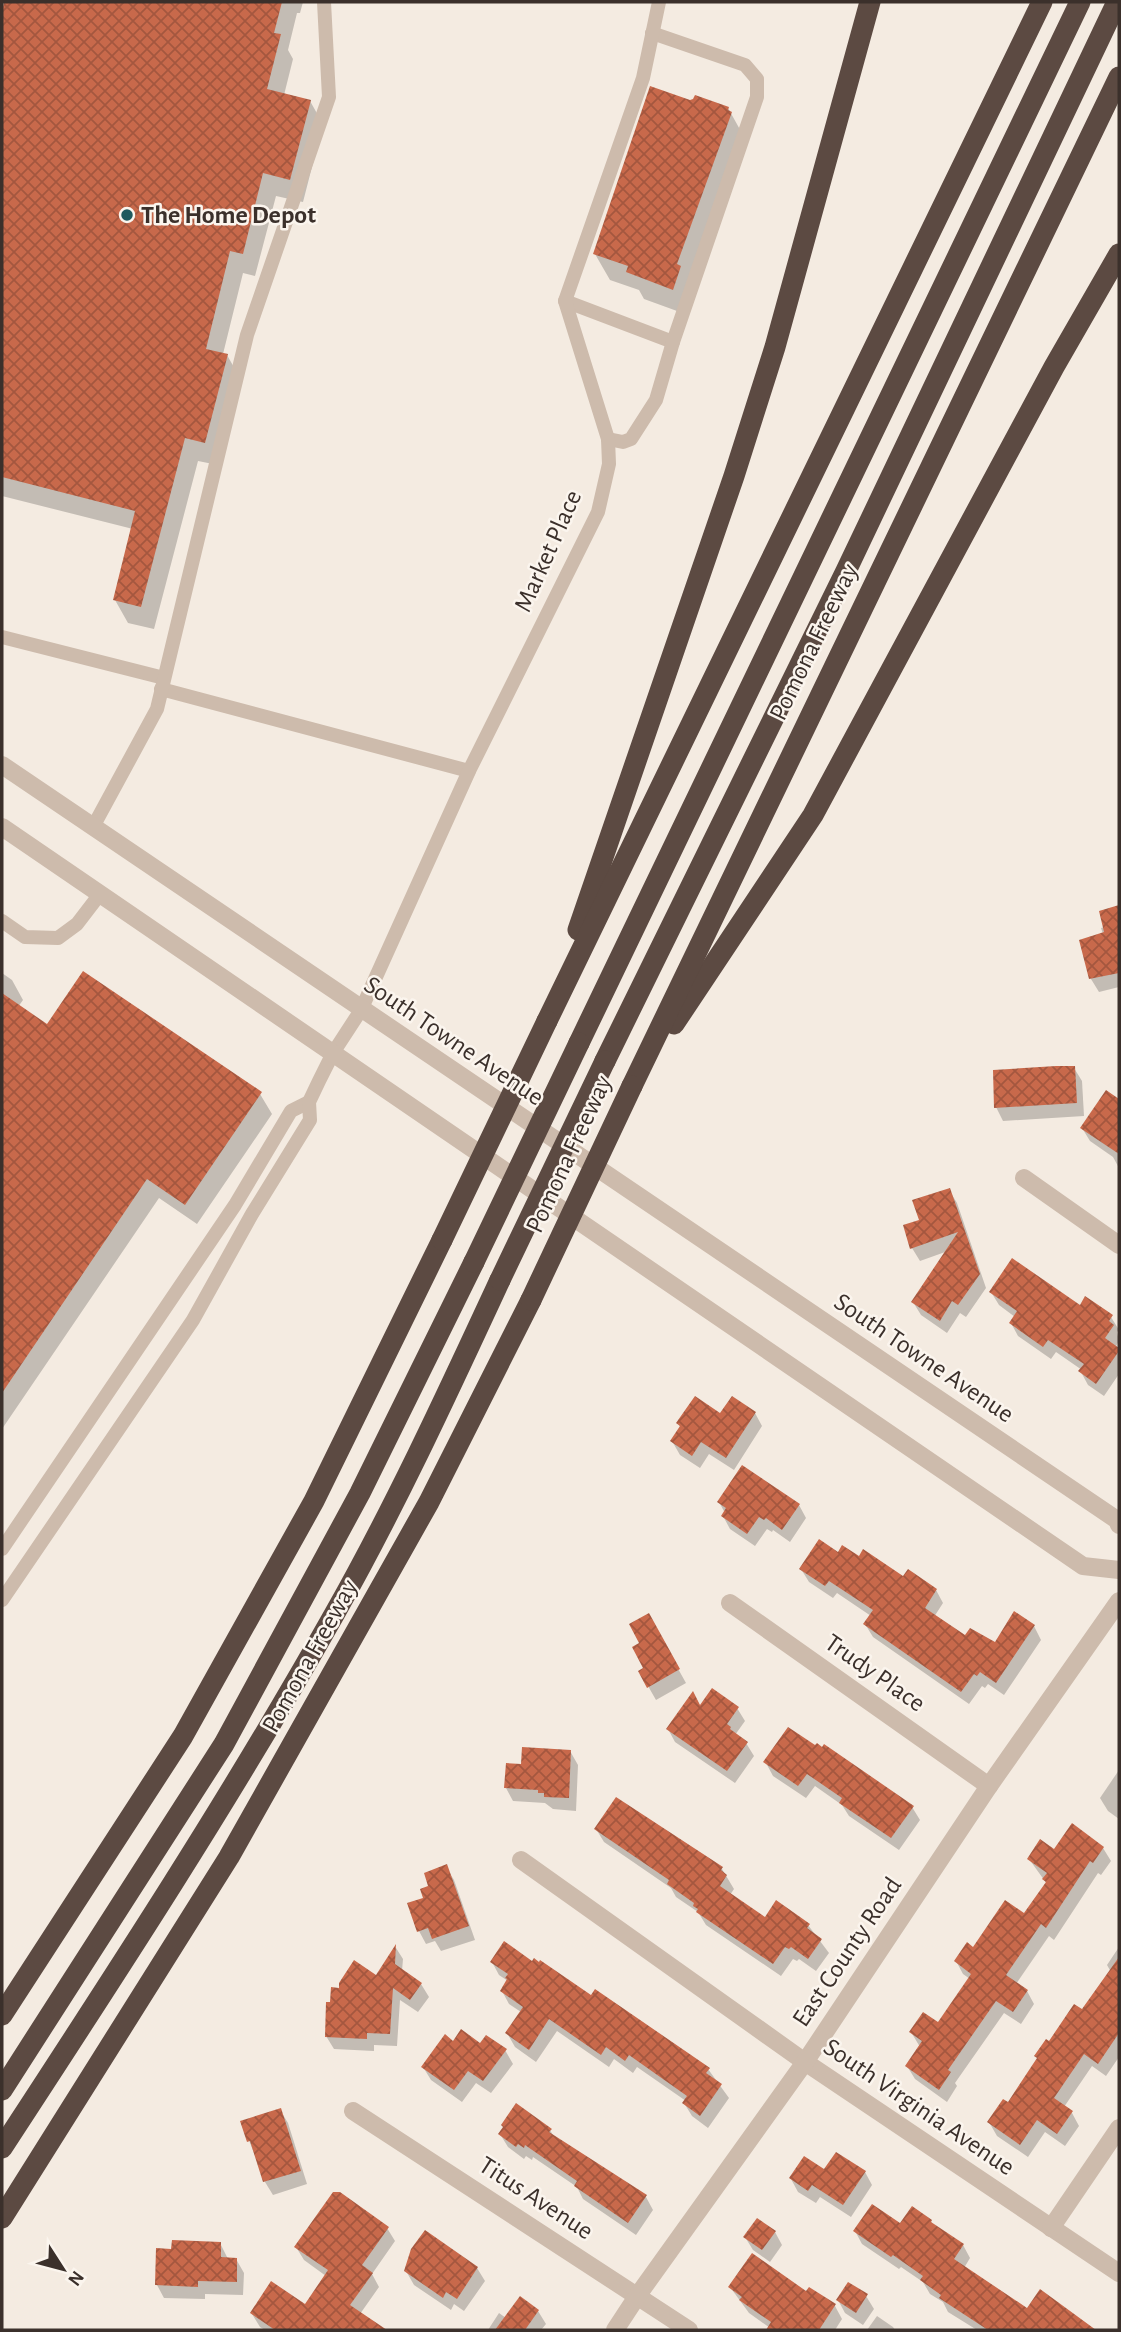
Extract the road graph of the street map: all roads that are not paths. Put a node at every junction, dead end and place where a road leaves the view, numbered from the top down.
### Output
1 (324, 2) edge
2 (659, 2) edge
3 (870, 2) edge
4 (1042, 2) edge
5 (1080, 2) edge
6 (1116, 2) edge
7 (652, 33) junction
8 (1119, 77) edge
9 (1119, 254) edge
10 (565, 301) junction
11 (673, 342) junction
12 (608, 439) junction
13 (2, 637) edge
14 (162, 683) junction
15 (2, 765) edge
16 (469, 771) junction
17 (2, 827) edge
18 (93, 827) junction
19 (100, 894) junction
20 (2, 921) edge
21 (361, 1010) junction
22 (547, 1021) junction
23 (333, 1053) junction
24 (632, 1086) junction
25 (309, 1102) junction
26 (1024, 1178) dead end
27 (1119, 1245) edge
28 (1119, 1525) edge
29 (2, 1549) edge
30 (1119, 1570) edge
31 (2, 1600) edge
32 (1119, 1601) edge
33 (730, 1603) dead end
34 (989, 1786) junction
35 (521, 1860) dead end
36 (2, 2015) edge
37 (805, 2062) junction
38 (2, 2090) edge
39 (353, 2111) dead end
40 (1119, 2128) edge
41 (2, 2148) edge
42 (2, 2218) edge
43 (1051, 2228) junction
44 (1119, 2273) edge
45 (638, 2295) junction
46 (615, 2330) edge
47 (689, 2330) edge

1 - 14 lane
2 - 7 lane
3 - 22 highway
4 - 22 highway
5 - 38 highway, bridge
6 - 41 highway, bridge
7 - 10 lane
7 - 11 lane
8 - 24 highway, Pomona Freeway
9 - 24 highway
10 - 11 lane
10 - 12 lane, Market Place
11 - 12 lane
12 - 16 lane, Market Place
13 - 14 lane
14 - 16 lane
14 - 18 lane
15 - 18 street, South Towne Avenue
16 - 21 lane, Market Place
17 - 19 street
18 - 21 street, South Towne Avenue
19 - 20 lane
19 - 23 street
21 - 23 lane, Market Place
21 - 28 street, South Towne Avenue
22 - 36 highway, bridge
23 - 25 lane, Market Place
23 - 30 street
24 - 42 highway, Pomona Freeway, bridge
25 - 29 lane
25 - 31 lane
26 - 27 street
32 - 34 street, East County Road
33 - 34 street, Trudy Place
34 - 37 street, East County Road
35 - 37 street, South Virginia Avenue
37 - 43 street, South Virginia Avenue
37 - 45 street, East County Road
39 - 45 street, Titus Avenue
40 - 43 street
43 - 44 street, South Virginia Avenue
45 - 46 street, East County Road
45 - 47 street, Titus Avenue

